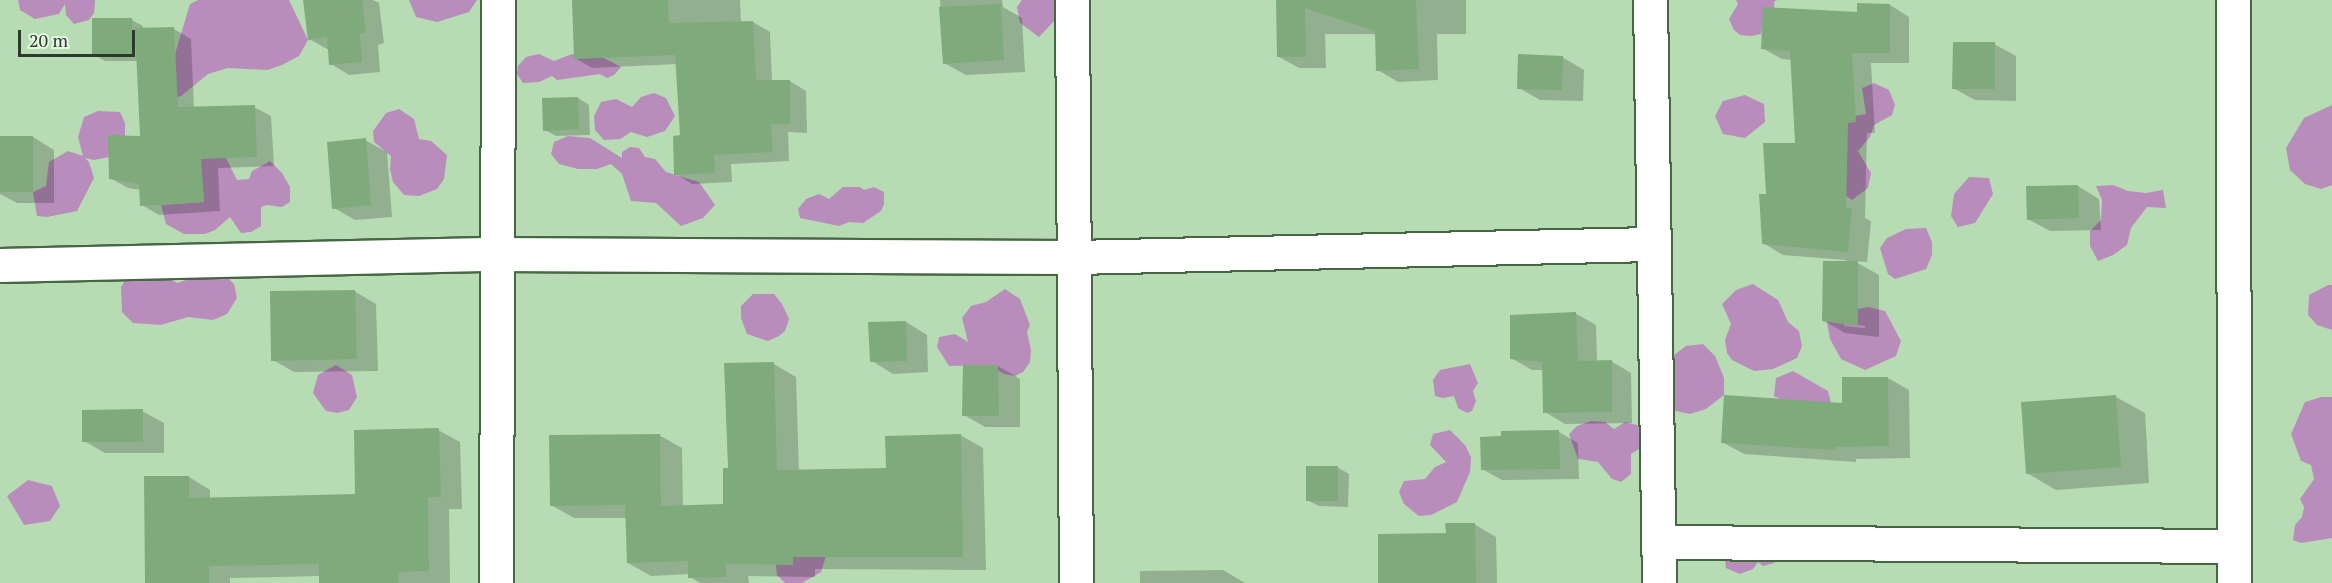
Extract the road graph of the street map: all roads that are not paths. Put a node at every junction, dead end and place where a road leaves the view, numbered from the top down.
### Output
1 (498, 0) edge
2 (1072, 0) edge
3 (1650, 0) edge
4 (2233, 0) edge
5 (1652, 244) junction
6 (497, 254) junction
7 (1074, 257) junction
8 (0, 265) edge
9 (1658, 542) junction
10 (2234, 546) junction
11 (496, 583) edge
12 (1076, 583) edge
13 (1659, 583) edge
14 (2234, 583) edge

1 - 6 street
2 - 7 street
3 - 5 street
4 - 10 street
5 - 7 street
5 - 9 street
6 - 7 street
6 - 8 street
6 - 11 street
7 - 12 street
9 - 10 street
9 - 13 street
10 - 14 street

